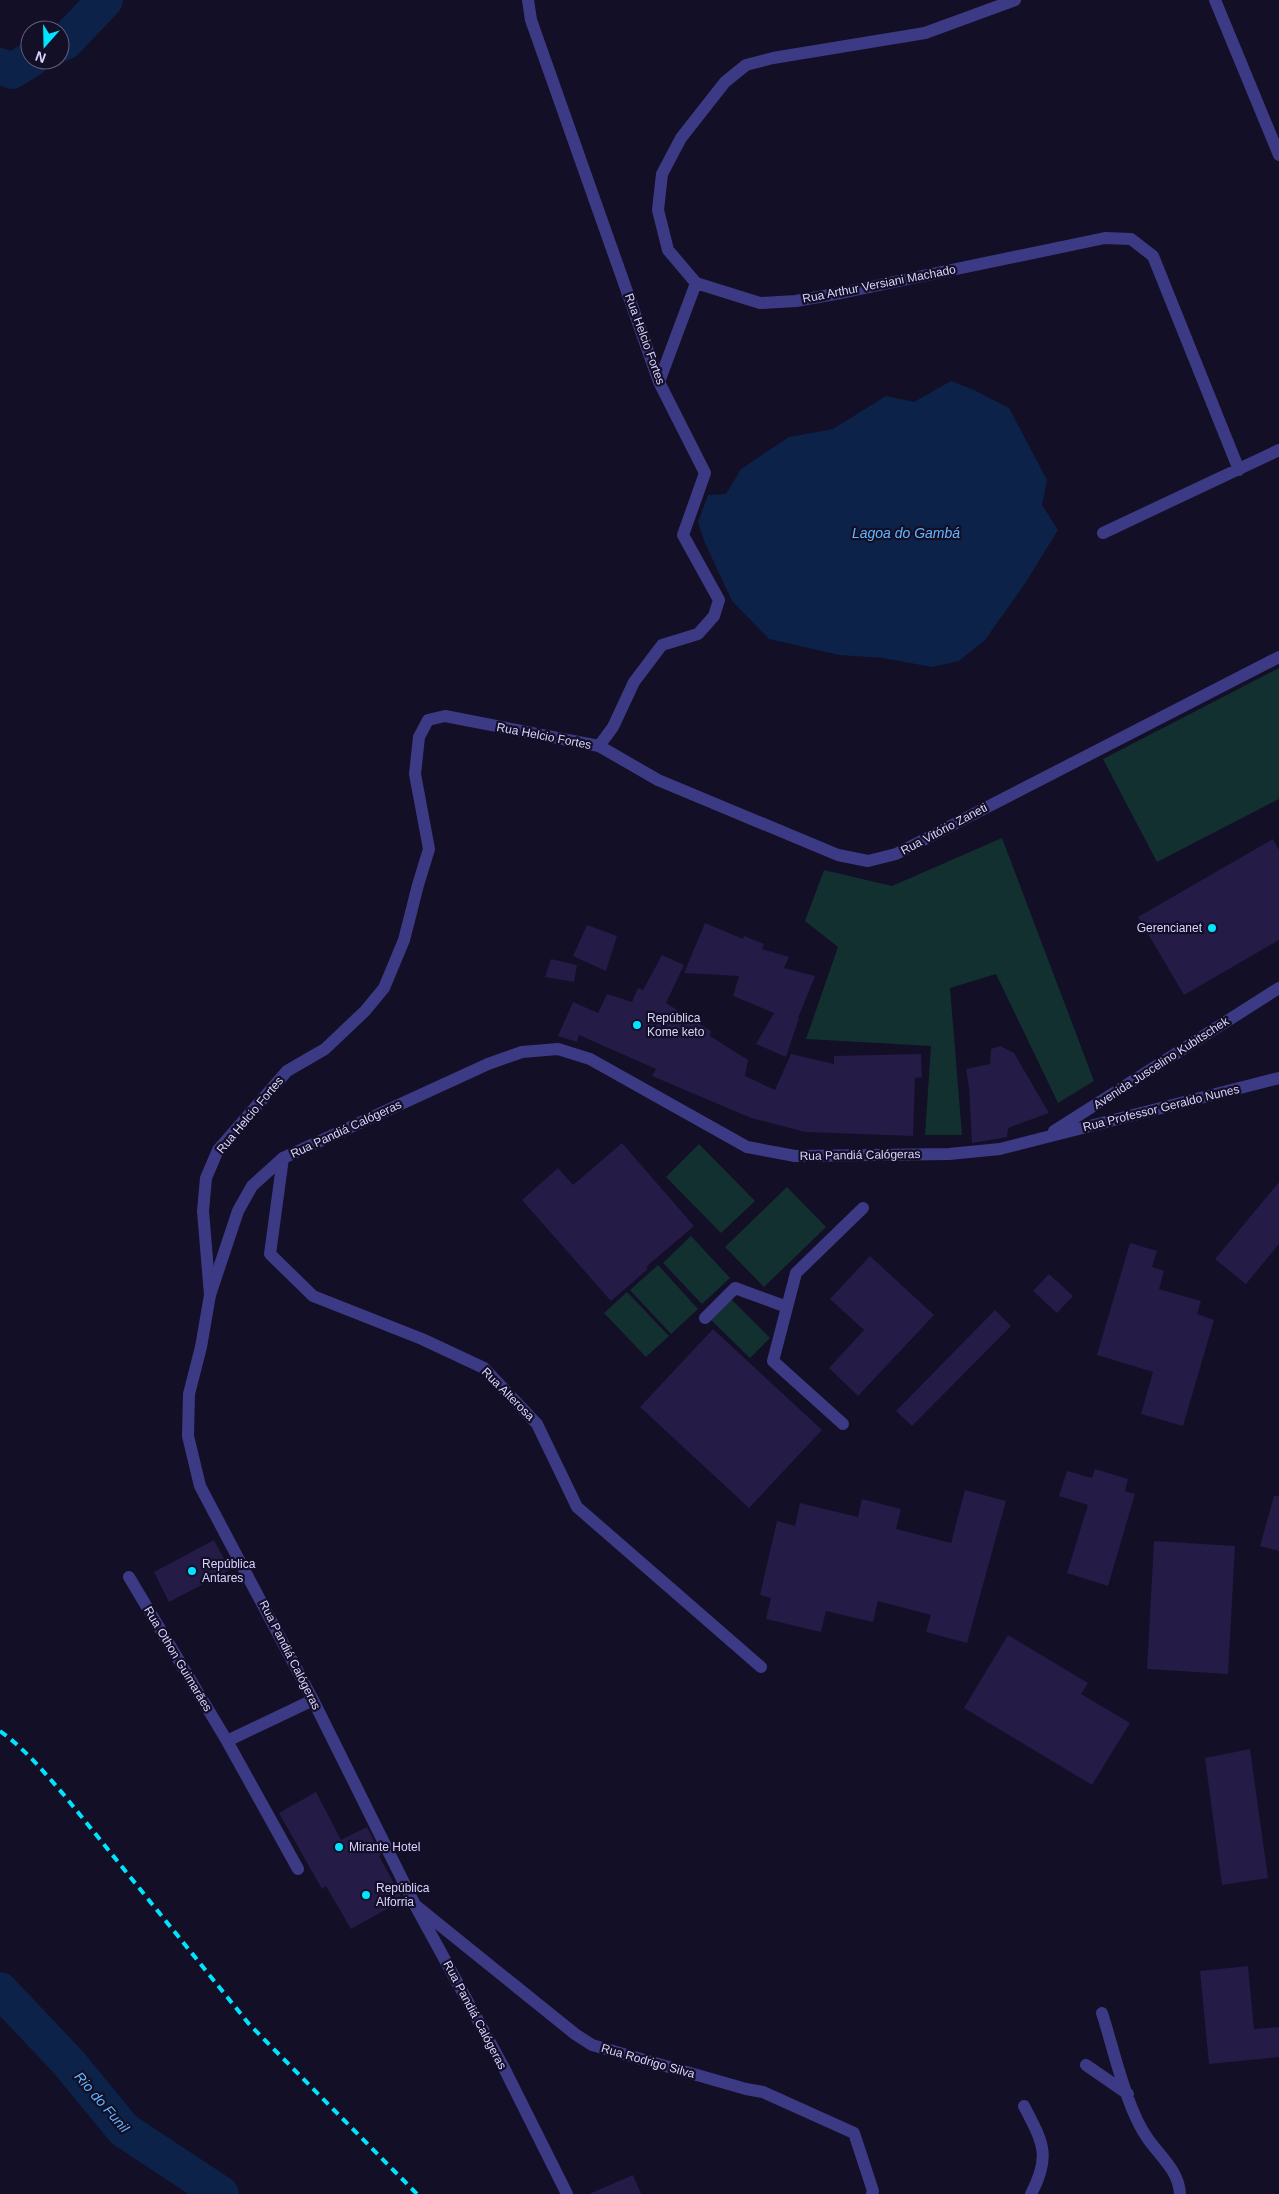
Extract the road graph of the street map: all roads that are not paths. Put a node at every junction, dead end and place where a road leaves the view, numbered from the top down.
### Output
1 (528, 0) edge
2 (1015, 0) edge
3 (1215, 0) edge
4 (1279, 156) edge
5 (696, 283) junction
6 (659, 382) junction
7 (1279, 450) edge
8 (1240, 470) junction
9 (1104, 533) dead end
10 (1279, 657) edge
11 (599, 746) junction
12 (1279, 988) edge
13 (1279, 1078) edge
14 (1044, 1138) junction
15 (283, 1158) junction
16 (863, 1208) dead end
17 (210, 1295) junction
18 (787, 1307) junction
19 (705, 1318) dead end
20 (843, 1424) dead end
21 (128, 1576) dead end
22 (761, 1668) dead end
23 (313, 1700) junction
24 (227, 1741) junction
25 (298, 1869) dead end
26 (415, 1905) junction
27 (1102, 2013) dead end
28 (1086, 2065) dead end
29 (1128, 2094) junction
30 (1024, 2106) dead end
31 (566, 2194) edge
32 (872, 2194) edge
33 (1032, 2194) edge
34 (1180, 2194) edge

1 - 6 street, Rua Helcio Fortes
2 - 5 street
3 - 4 street
5 - 6 street
5 - 8 street, Rua Arthur Versiani Machado
6 - 11 street, Rua Helcio Fortes
7 - 8 street
8 - 9 street
10 - 11 street, Rua Vitório Zaneti
11 - 17 street, Rua Helcio Fortes
12 - 14 street, Avenida Juscelino Kubitschek
13 - 14 street, Rua Professor Geraldo Nunes
14 - 15 street, Rua Pandiá Calógeras
15 - 17 street, Rua Pandiá Calógeras
15 - 22 street, Rua Alterosa
16 - 18 street
17 - 23 street, Rua Pandiá Calógeras
18 - 19 street
18 - 20 street
21 - 24 street, Rua Othon Guimarães
23 - 24 street
23 - 26 street, Rua Pandiá Calógeras
24 - 25 street, Rua Othon Guimarães
26 - 31 street, Rua Pandiá Calógeras
26 - 32 street, Rua Rodrigo Silva
27 - 29 street
28 - 29 street
29 - 34 street
30 - 33 street

